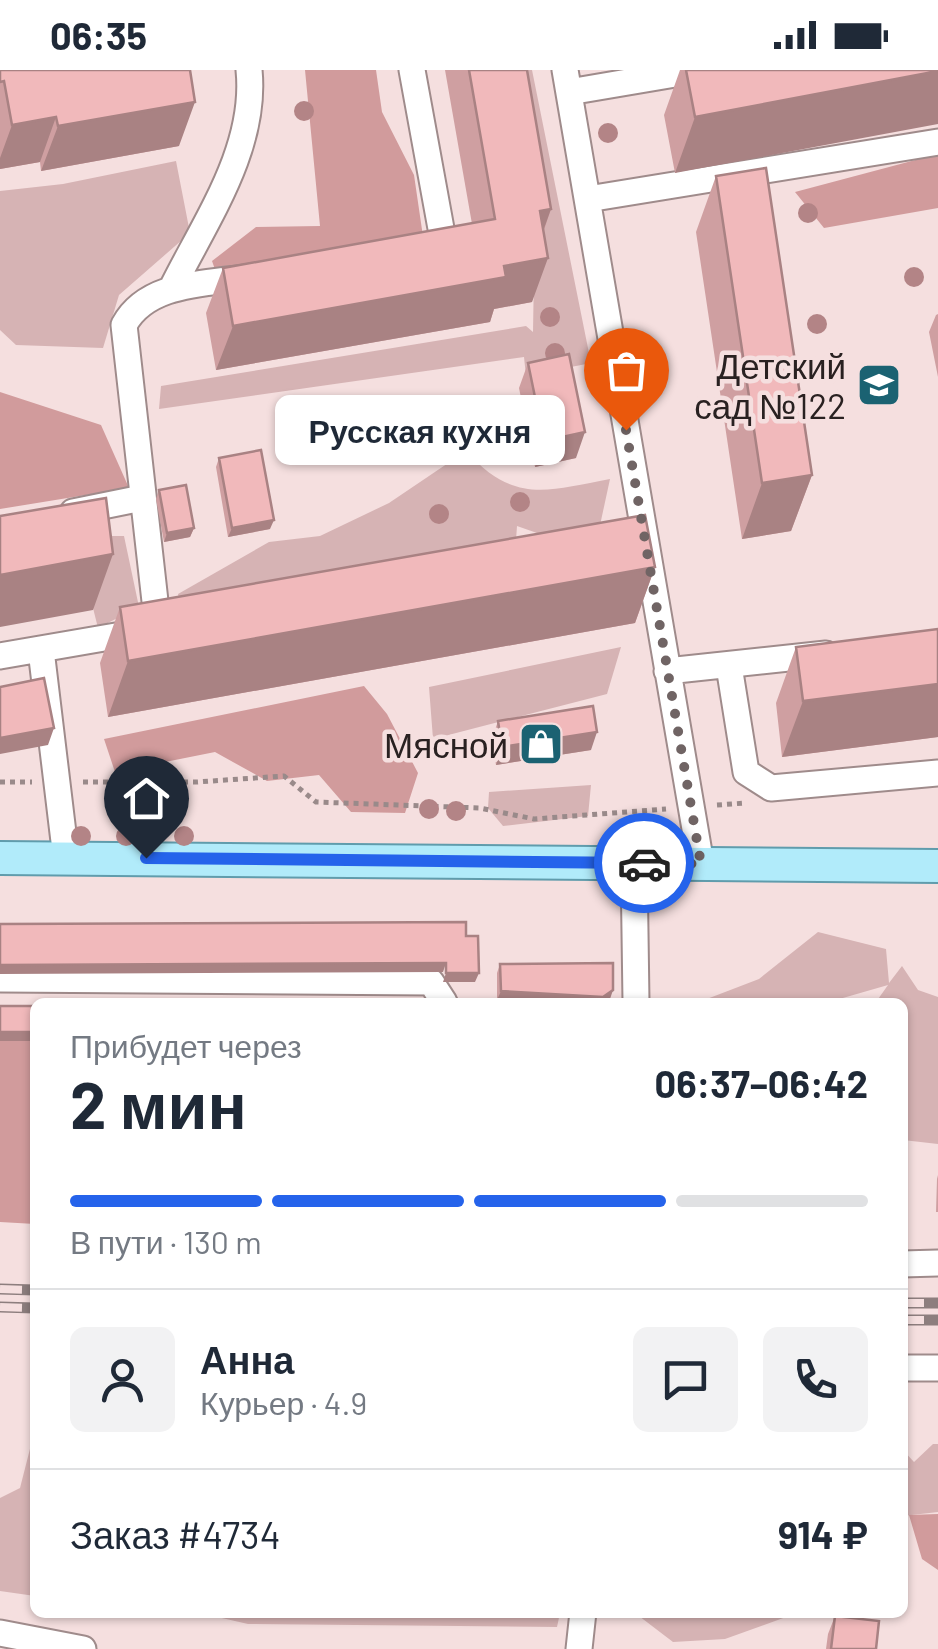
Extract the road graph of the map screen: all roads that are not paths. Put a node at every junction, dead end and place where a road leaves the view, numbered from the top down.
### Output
1 (249, 70) edge
2 (412, 70) edge
3 (700, 70) edge
4 (567, 81) edge
5 (938, 142) edge
6 (588, 200) junction
7 (405, 252) edge
8 (268, 274) edge
9 (171, 290) junction
10 (142, 498) junction
11 (53, 516) edge
12 (40, 650) junction
13 (852, 650) edge
14 (0, 656) edge
15 (729, 666) junction
16 (668, 671) junction
17 (938, 773) edge
18 (0, 858) edge
19 (66, 858) junction
20 (634, 862) junction
21 (701, 864) junction
22 (938, 866) edge
23 (0, 979) edge
24 (441, 998) edge
25 (636, 998) edge
26 (938, 1263) edge
27 (908, 1264) edge
28 (908, 1368) edge
29 (938, 1368) edge
30 (583, 1618) edge
31 (0, 1633) edge
32 (83, 1649) edge
33 (579, 1649) edge

1 - 9 street
2 - 7 street
3 - 4 street
4 - 6 street
5 - 6 street
6 - 16 street
8 - 9 street
9 - 10 street
10 - 11 street
10 - 12 street
12 - 14 street
12 - 19 street
13 - 15 street
15 - 16 street
15 - 17 street
16 - 21 street
18 - 19 main road
19 - 20 main road
20 - 21 main road
20 - 25 street
21 - 22 main road
23 - 24 street
26 - 27 street
28 - 29 street
30 - 33 street
31 - 32 street

